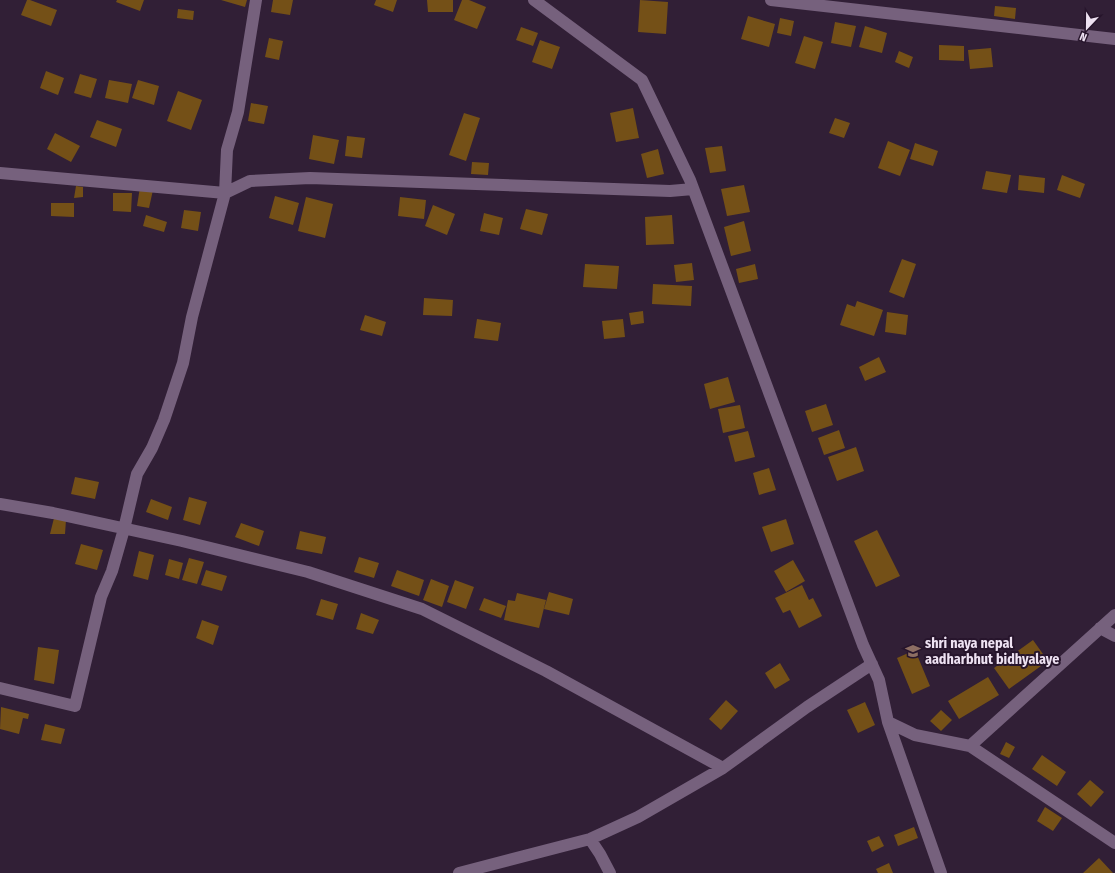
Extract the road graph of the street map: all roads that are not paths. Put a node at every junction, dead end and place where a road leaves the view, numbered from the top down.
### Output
1 (256, 0) edge
2 (534, 0) edge
3 (771, 0) edge
4 (1115, 39) edge
5 (0, 173) edge
6 (693, 189) junction
7 (225, 193) junction
8 (0, 504) edge
9 (124, 529) junction
10 (1115, 615) edge
11 (1100, 628) junction
12 (1115, 636) edge
13 (872, 664) junction
14 (0, 688) edge
15 (888, 722) junction
16 (970, 746) junction
17 (722, 768) junction
18 (590, 839) junction
19 (1115, 843) edge
20 (460, 873) edge
21 (610, 873) edge
22 (940, 873) edge

1 - 7 street
2 - 6 street
3 - 4 street
5 - 7 street
6 - 7 street
6 - 13 street
7 - 9 street
8 - 9 street
9 - 14 street
9 - 17 street
10 - 11 street
11 - 12 street
11 - 16 street
13 - 15 street
13 - 17 street
15 - 16 street
15 - 22 street
16 - 19 street
17 - 18 street
18 - 20 street
18 - 21 street

